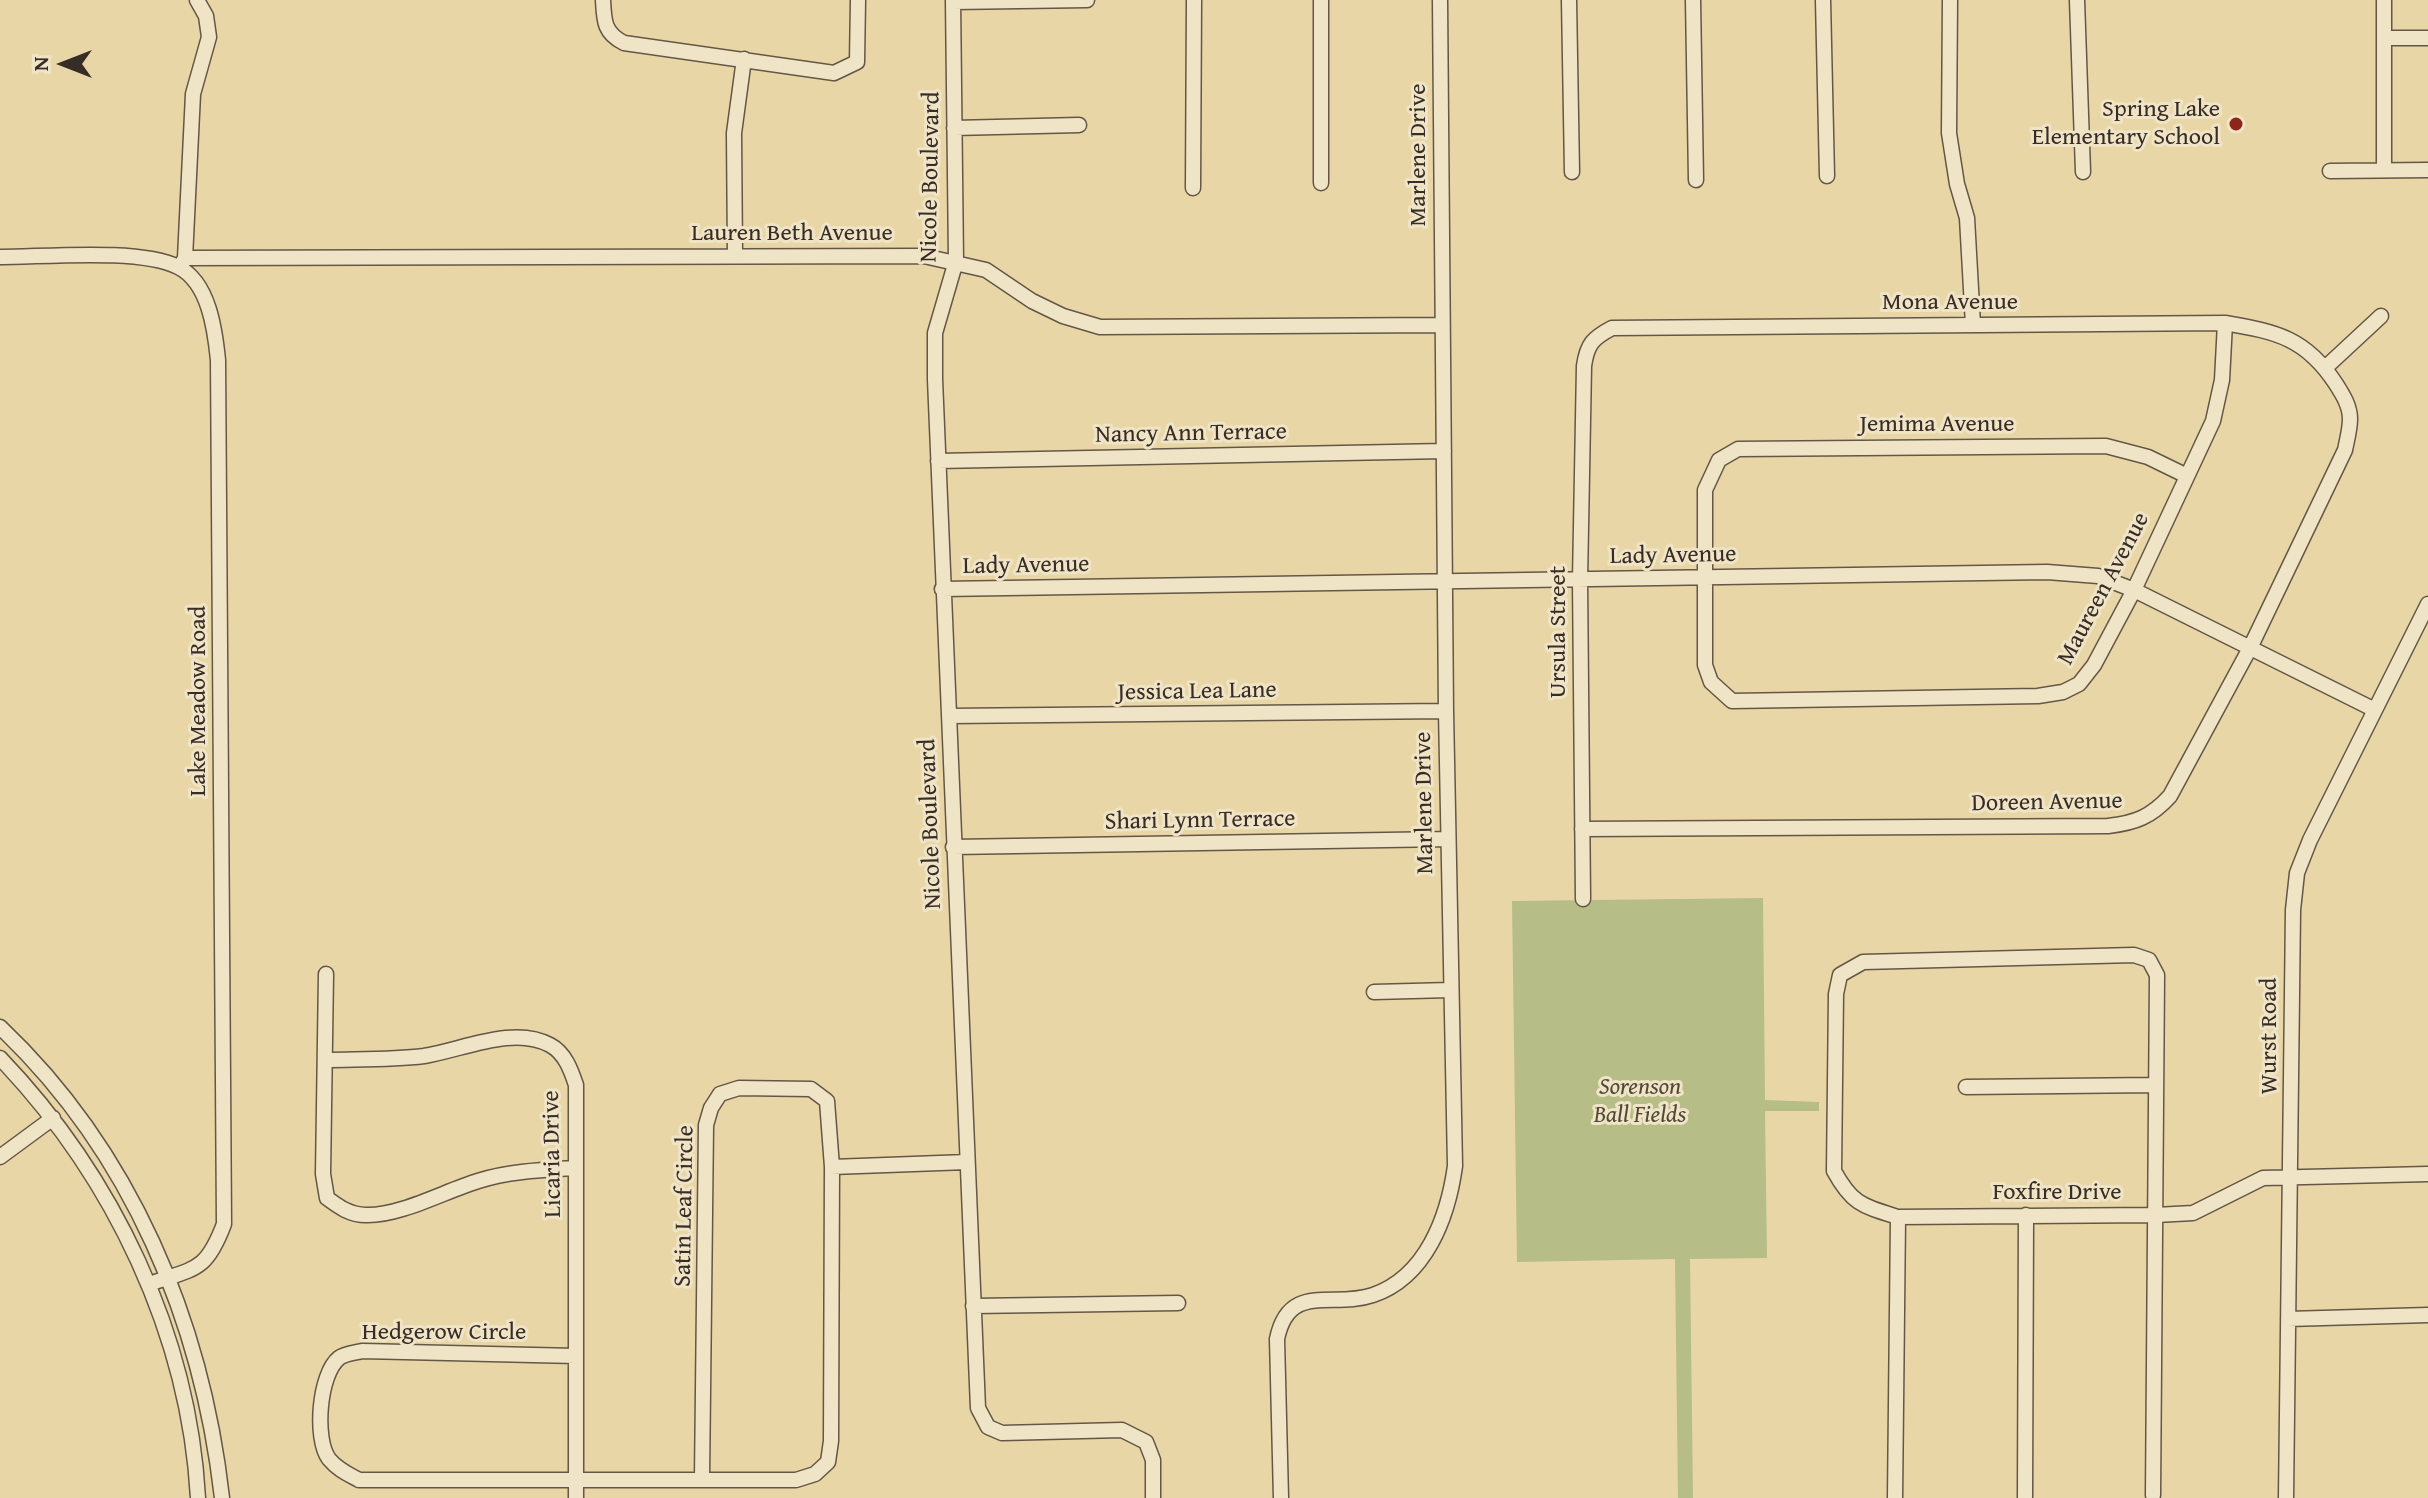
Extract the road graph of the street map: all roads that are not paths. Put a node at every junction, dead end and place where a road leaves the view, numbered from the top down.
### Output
1 (197, 0) edge
2 (603, 0) edge
3 (858, 0) edge
4 (1087, 0) edge
5 (1194, 0) edge
6 (1321, 0) edge
7 (1440, 0) edge
8 (1569, 0) edge
9 (1693, 0) edge
10 (1823, 0) edge
11 (1950, 0) edge
12 (2077, 0) edge
13 (2384, 0) edge
14 (953, 1) edge
15 (2384, 38) junction
16 (2428, 38) edge
17 (744, 59) junction
18 (1079, 125) dead end
19 (954, 128) junction
20 (2384, 170) junction
21 (2428, 170) edge
22 (2330, 171) dead end
23 (1572, 172) dead end
24 (2083, 172) dead end
25 (1827, 176) dead end
26 (1696, 180) dead end
27 (1321, 183) dead end
28 (1193, 188) dead end
29 (735, 256) junction
30 (0, 257) edge
31 (956, 261) junction
32 (183, 263) junction
33 (2381, 316) dead end
34 (2225, 323) junction
35 (1442, 325) junction
36 (1973, 325) junction
37 (1584, 366) joint
38 (2325, 368) junction
39 (1444, 451) junction
40 (938, 461) junction
41 (2187, 476) junction
42 (1705, 577) junction
43 (1446, 580) junction
44 (1580, 580) junction
45 (942, 589) junction
46 (2134, 590) junction
47 (2428, 604) edge
48 (2250, 648) junction
49 (2375, 710) junction
50 (1446, 711) junction
51 (949, 716) junction
52 (1582, 829) junction
53 (1448, 839) junction
54 (953, 847) junction
55 (1583, 899) dead end
56 (326, 974) dead end
57 (1450, 990) junction
58 (1374, 992) dead end
59 (0, 1027) edge
60 (0, 1058) edge
61 (326, 1060) junction
62 (2155, 1085) junction
63 (1966, 1087) dead end
64 (53, 1118) junction
65 (0, 1157) edge
66 (967, 1162) junction
67 (832, 1167) junction
68 (576, 1168) junction
69 (2428, 1174) edge
70 (2291, 1178) junction
71 (2026, 1215) junction
72 (2156, 1215) junction
73 (1898, 1217) junction
74 (169, 1277) junction
75 (149, 1284) junction
76 (1178, 1303) dead end
77 (973, 1306) junction
78 (2428, 1315) edge
79 (2288, 1319) junction
80 (576, 1356) junction
81 (702, 1478) junction
82 (576, 1480) junction
83 (2153, 1495) dead end
84 (2025, 1497) edge
85 (198, 1498) edge
86 (222, 1498) edge
87 (576, 1498) edge
88 (1153, 1498) edge
89 (1281, 1498) edge
90 (1895, 1498) edge
91 (2286, 1498) edge

1 - 32 street
2 - 17 street
3 - 17 street
4 - 14 street
5 - 28 street
6 - 27 street
7 - 35 street, Marlene Drive
8 - 23 street
9 - 26 street
10 - 25 street
11 - 36 street
12 - 24 street
13 - 15 street
14 - 19 street, Nicole Boulevard
15 - 16 street
15 - 20 street
17 - 29 street
18 - 19 street
19 - 31 street, Nicole Boulevard
20 - 21 street
20 - 22 street
29 - 31 street, Lauren Beth Avenue
29 - 32 street, Lauren Beth Avenue
30 - 32 street
31 - 35 street, Lauren Beth Avenue
31 - 40 street, Nicole Boulevard
32 - 74 street, Lake Meadow Road
33 - 38 street
34 - 36 street, Mona Avenue
34 - 38 street, Mona Avenue
34 - 41 street, Maureen Avenue
35 - 39 street, Marlene Drive
36 - 37 street, Mona Avenue
37 - 44 street, Ursula Street
38 - 48 street, Doreen Avenue
39 - 40 street, Nancy Ann Terrace
39 - 43 street, Marlene Drive
40 - 45 street, Nicole Boulevard
41 - 42 street, Jemima Avenue
41 - 46 street, Maureen Avenue
42 - 44 street, Lady Avenue
42 - 46 street, Lady Avenue
42 - 46 street, Maureen Avenue
43 - 44 street, Lady Avenue
43 - 45 street, Lady Avenue
43 - 50 street, Marlene Drive
44 - 52 street, Ursula Street
45 - 51 street, Nicole Boulevard
46 - 48 street, Lady Avenue
47 - 49 street, Wurst Road
48 - 49 street, Lady Avenue
48 - 52 street, Doreen Avenue
49 - 70 street, Wurst Road
50 - 51 street, Jessica Lea Lane
50 - 53 street, Marlene Drive
51 - 54 street, Nicole Boulevard
52 - 55 street, Ursula Street
53 - 54 street, Shari Lynn Terrace
53 - 57 street, Marlene Drive
54 - 66 street, Nicole Boulevard
56 - 61 street
57 - 58 street
57 - 89 street, Marlene Drive
59 - 74 street
60 - 64 street
61 - 68 street, Licaria Drive
61 - 68 street
62 - 63 street
62 - 72 street
62 - 73 street, Foxfire Drive
64 - 65 street
64 - 75 street
66 - 67 street
66 - 77 street, Nicole Boulevard
67 - 81 street, Satin Leaf Circle
67 - 81 street, Satin Leaf Circle
68 - 80 street, Licaria Drive
69 - 70 street, Foxfire Drive
70 - 72 street, Foxfire Drive
70 - 79 street, Wurst Road
71 - 72 street, Foxfire Drive
71 - 73 street, Foxfire Drive
71 - 84 street
72 - 83 street
73 - 90 street
74 - 75 street, Lake Meadow Road
74 - 86 street
75 - 85 street
76 - 77 street
77 - 88 street, Nicole Boulevard
78 - 79 street
79 - 91 street, Wurst Road
80 - 82 street, Licaria Drive
80 - 82 street, Hedgerow Circle
81 - 82 street
82 - 87 street, Licaria Drive

